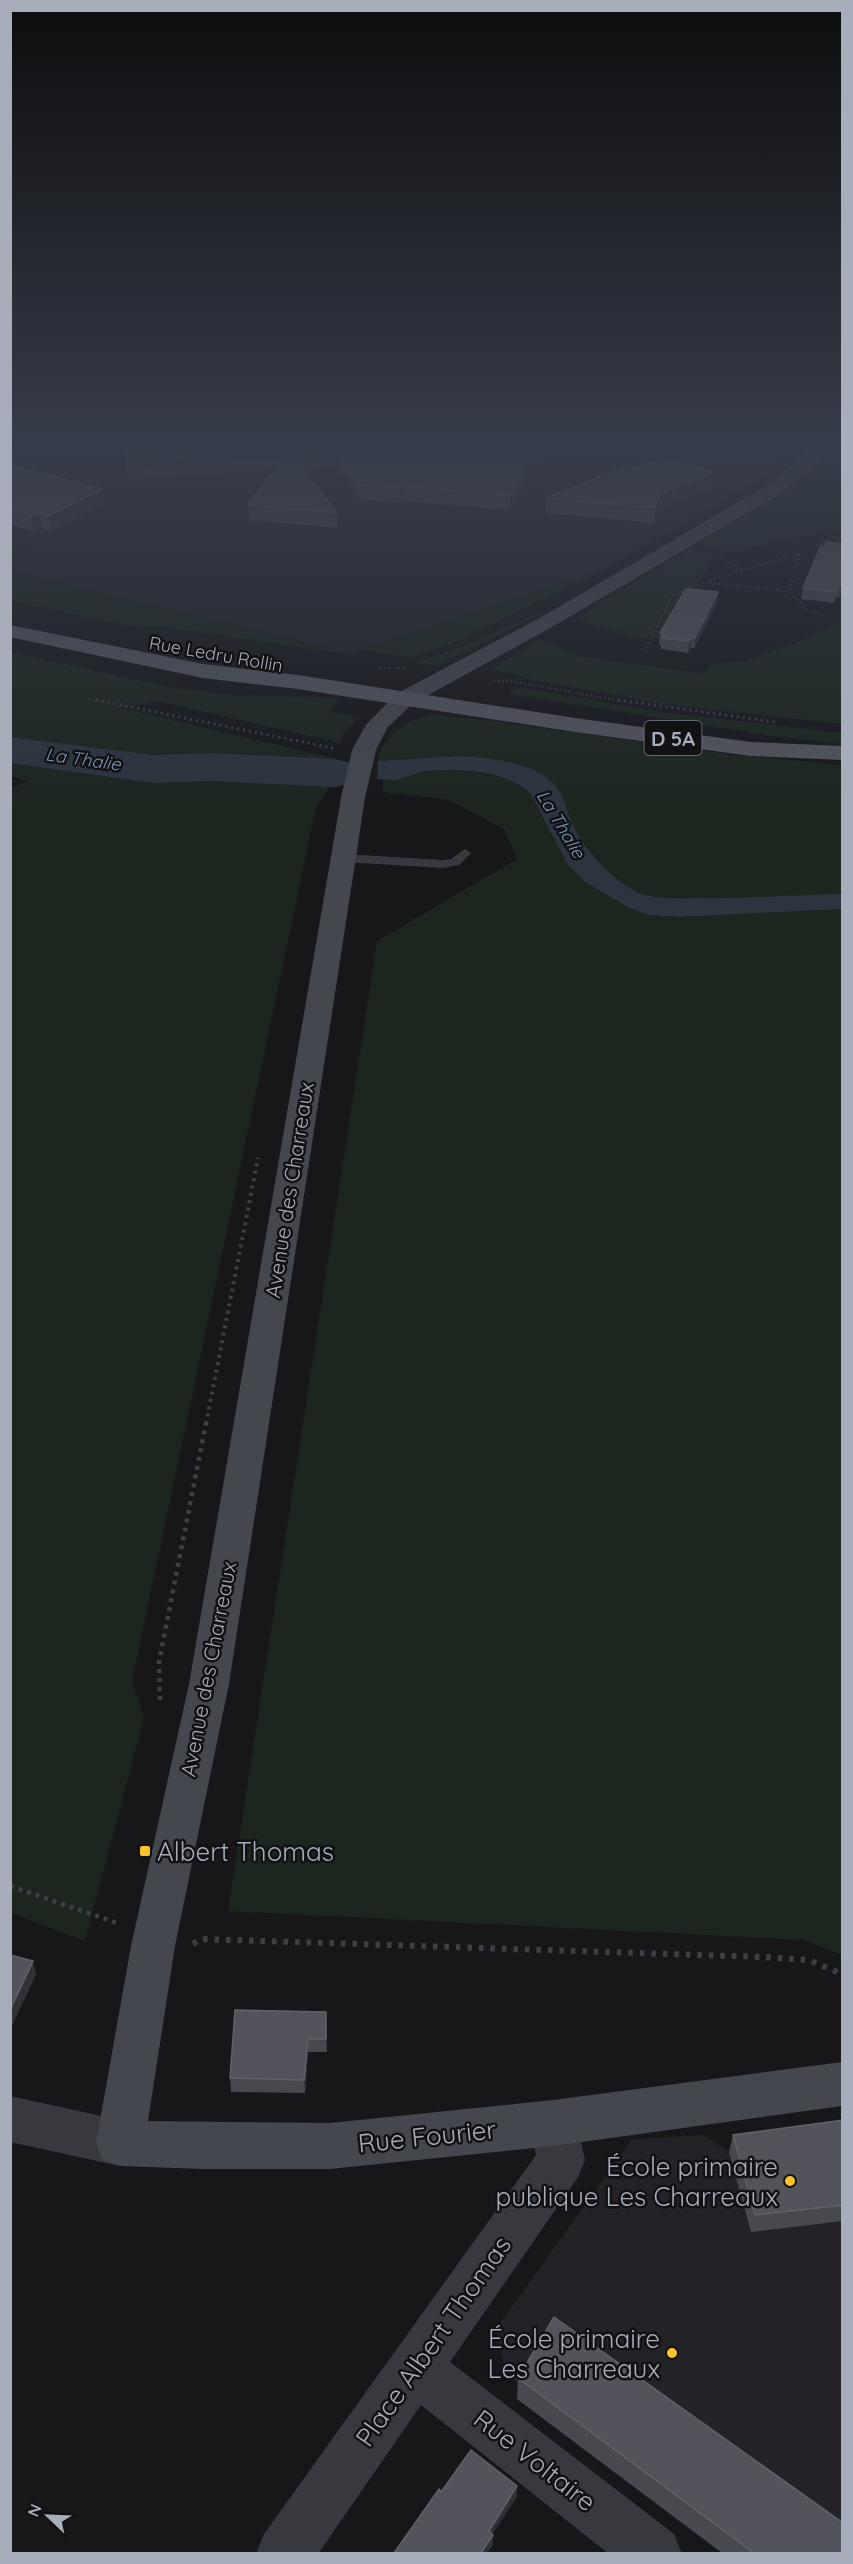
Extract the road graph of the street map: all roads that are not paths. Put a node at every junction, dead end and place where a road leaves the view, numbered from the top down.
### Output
1 (644, 566) edge
2 (10, 616) edge
3 (10, 631) edge
4 (413, 694) junction
5 (838, 753) edge
6 (465, 853) dead end
7 (344, 858) junction
8 (843, 2084) edge
9 (10, 2120) edge
10 (553, 2123) junction
11 (120, 2143) junction
12 (414, 2368) junction
13 (284, 2553) edge
14 (654, 2553) edge

1 - 4 main road, Avenue des Charreaux
2 - 4 main road, Rue Ledru Rollin
3 - 4 main road, Rue Ledru Rollin
4 - 5 main road, D 5A
4 - 7 main road, Avenue des Charreaux
6 - 7 lane
7 - 11 main road, Avenue des Charreaux
8 - 10 main road, Rue Fourier
9 - 11 street, Rue Fourier
10 - 11 main road, Rue Fourier
10 - 12 street, Place Albert Thomas
12 - 13 street, Place Albert Thomas
12 - 14 street, Rue Voltaire

